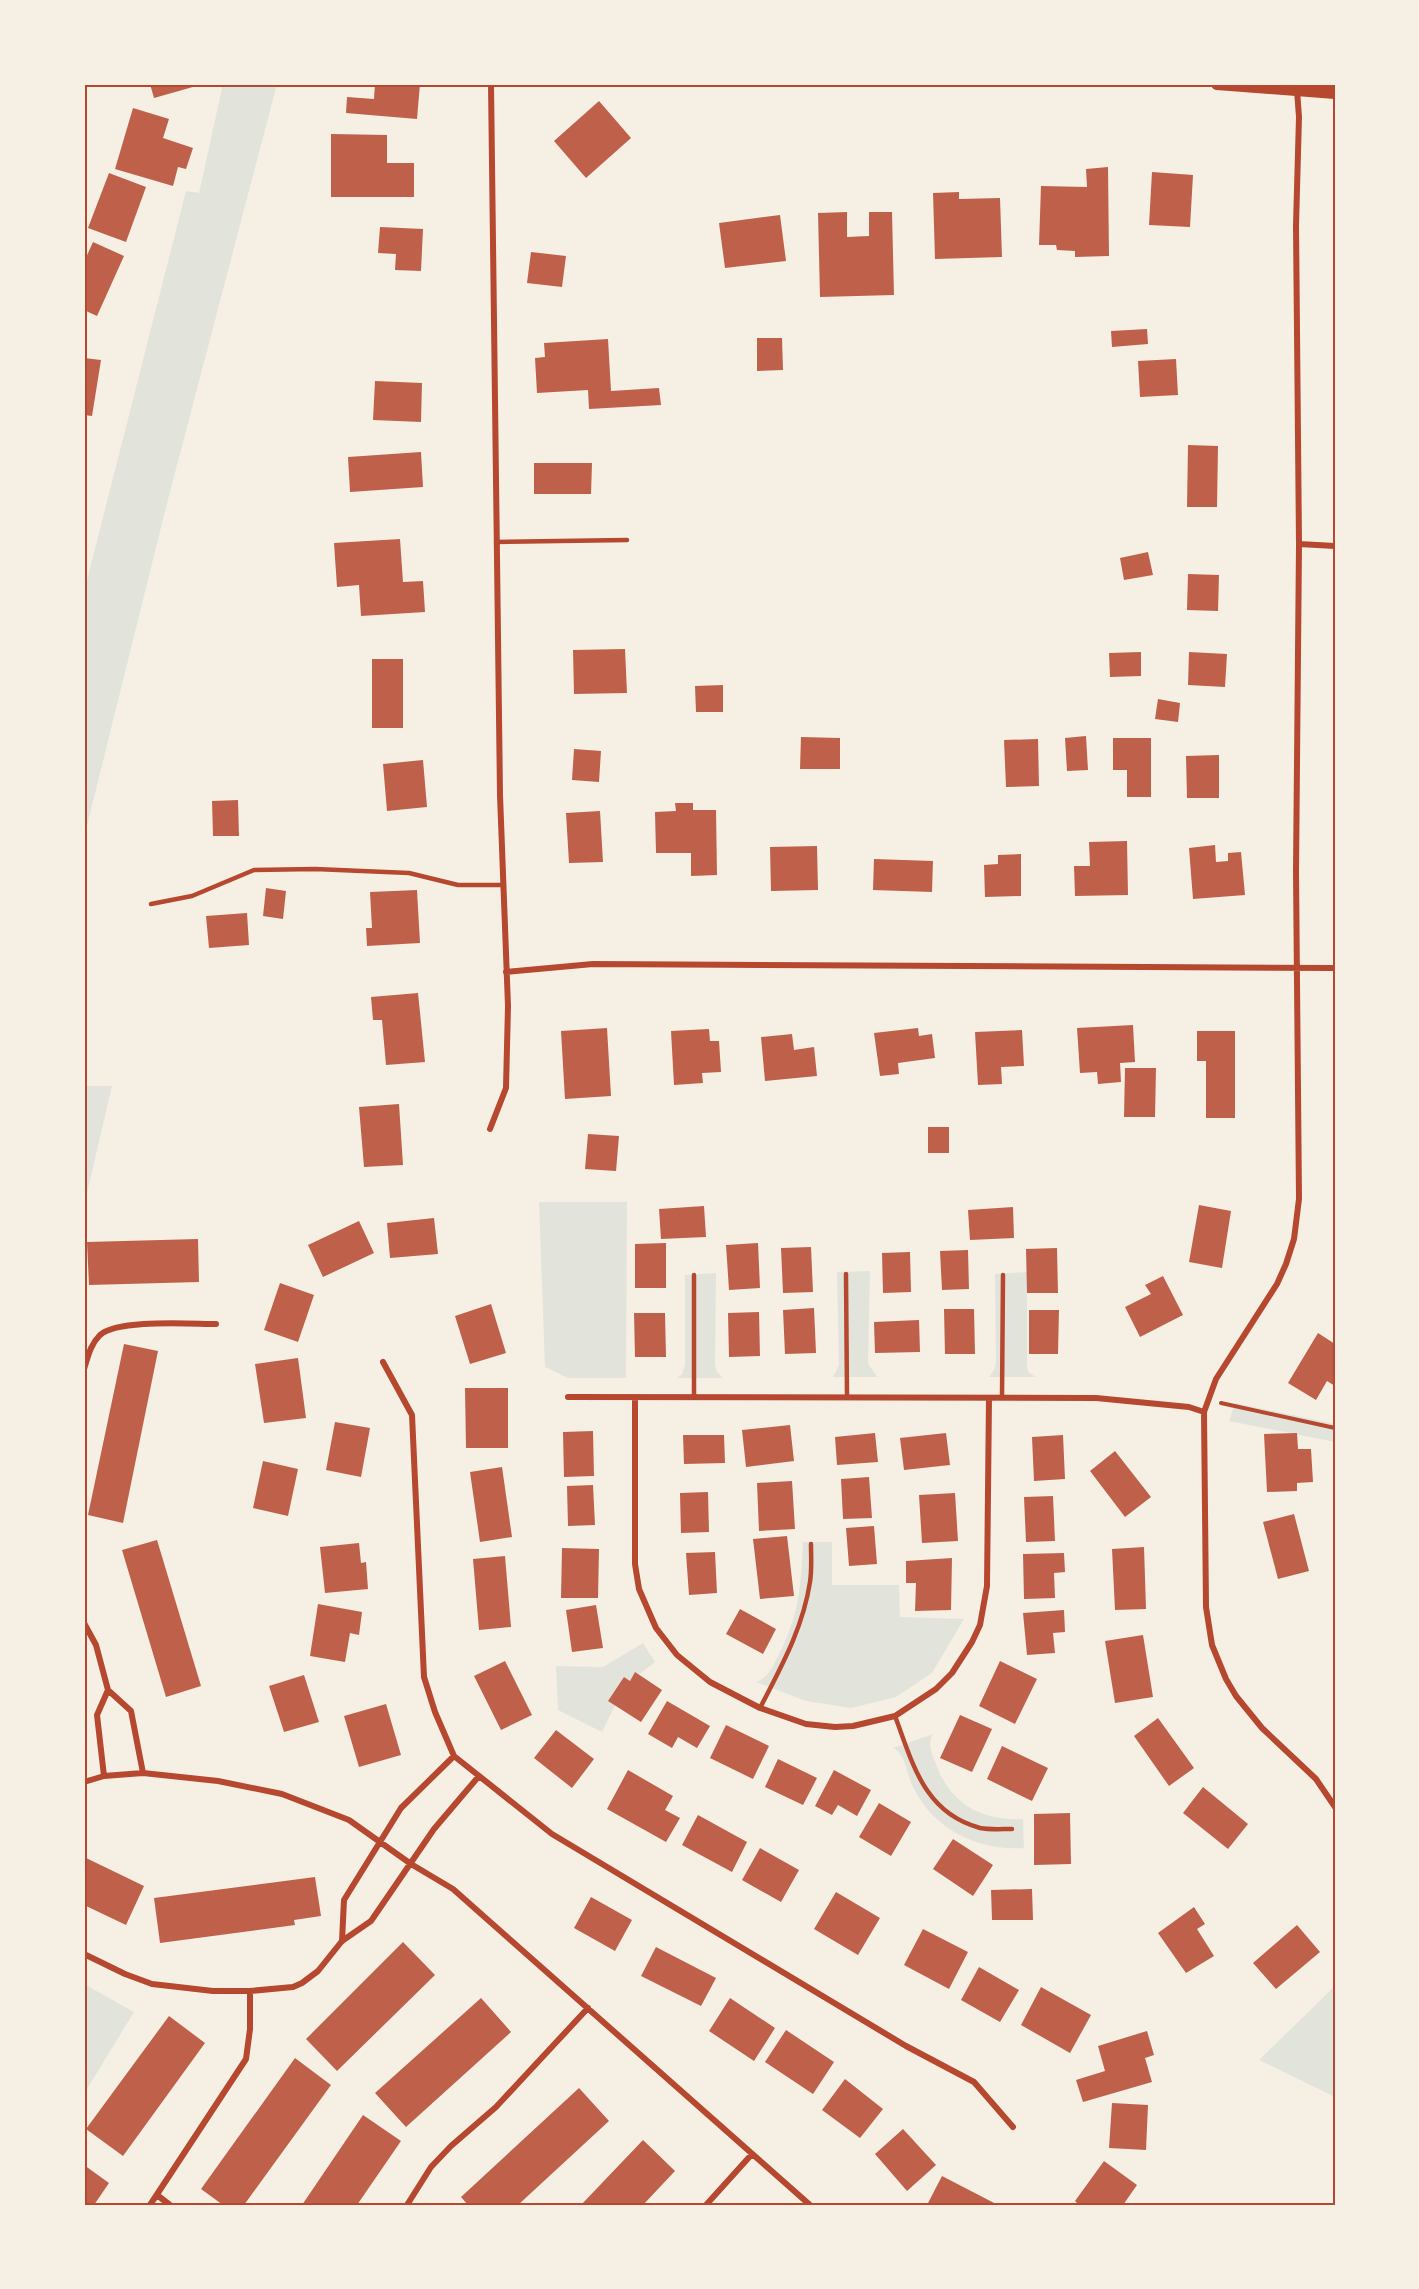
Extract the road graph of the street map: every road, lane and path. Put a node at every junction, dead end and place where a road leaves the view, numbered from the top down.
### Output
1 (491, 84) edge
2 (1217, 84) edge
3 (1297, 90) junction
4 (1335, 93) edge
5 (627, 540) dead end
6 (496, 542) junction
7 (1299, 544) junction
8 (1335, 546) edge
9 (503, 885) junction
10 (151, 904) dead end
11 (1335, 968) edge
12 (1298, 969) junction
13 (506, 972) junction
14 (490, 1129) dead end
15 (846, 1274) dead end
16 (694, 1275) dead end
17 (1003, 1275) dead end
18 (216, 1324) dead end
19 (383, 1362) dead end
20 (84, 1369) edge
21 (568, 1397) dead end
22 (694, 1397) junction
23 (847, 1397) junction
24 (635, 1398) junction
25 (989, 1398) junction
26 (1002, 1398) junction
27 (1208, 1401) junction
28 (1204, 1412) junction
29 (1335, 1428) edge
30 (811, 1544) dead end
31 (84, 1623) edge
32 (108, 1690) junction
33 (760, 1708) junction
34 (895, 1716) junction
35 (454, 1756) junction
36 (143, 1773) junction
37 (104, 1776) junction
38 (479, 1776) junction
39 (84, 1782) edge
40 (1335, 1807) edge
41 (1012, 1829) dead end
42 (379, 1842) junction
43 (411, 1864) junction
44 (342, 1941) junction
45 (84, 1954) edge
46 (250, 1992) junction
47 (588, 2008) junction
48 (1013, 2127) dead end
49 (752, 2154) junction
50 (157, 2195) junction
51 (150, 2205) edge
52 (170, 2205) edge
53 (407, 2205) edge
54 (706, 2205) edge
55 (810, 2205) edge

1 - 6 street
2 - 3 main road
3 - 4 main road
3 - 7 street
5 - 6 lane
6 - 9 street
7 - 8 street
7 - 12 street
9 - 10 lane
9 - 13 street
11 - 12 street
12 - 13 street
12 - 27 street
13 - 14 street
15 - 23 lane
16 - 22 lane
17 - 26 lane
18 - 20 street
19 - 35 street
21 - 24 street
22 - 23 street
22 - 24 street
23 - 25 street
24 - 33 street
25 - 26 street
25 - 34 street
26 - 28 street
27 - 28 street
27 - 29 path
28 - 40 street
30 - 33 lane
31 - 32 street
32 - 36 street
32 - 37 street
33 - 34 street
34 - 41 lane
35 - 38 street
35 - 42 street
36 - 37 street
36 - 42 street
37 - 39 street
38 - 43 street
38 - 48 street
42 - 43 street
42 - 44 street
43 - 44 street
43 - 47 street
44 - 46 street
45 - 46 street
46 - 50 street
47 - 49 street
47 - 53 street
49 - 54 street
49 - 55 street
50 - 51 street
50 - 52 street

